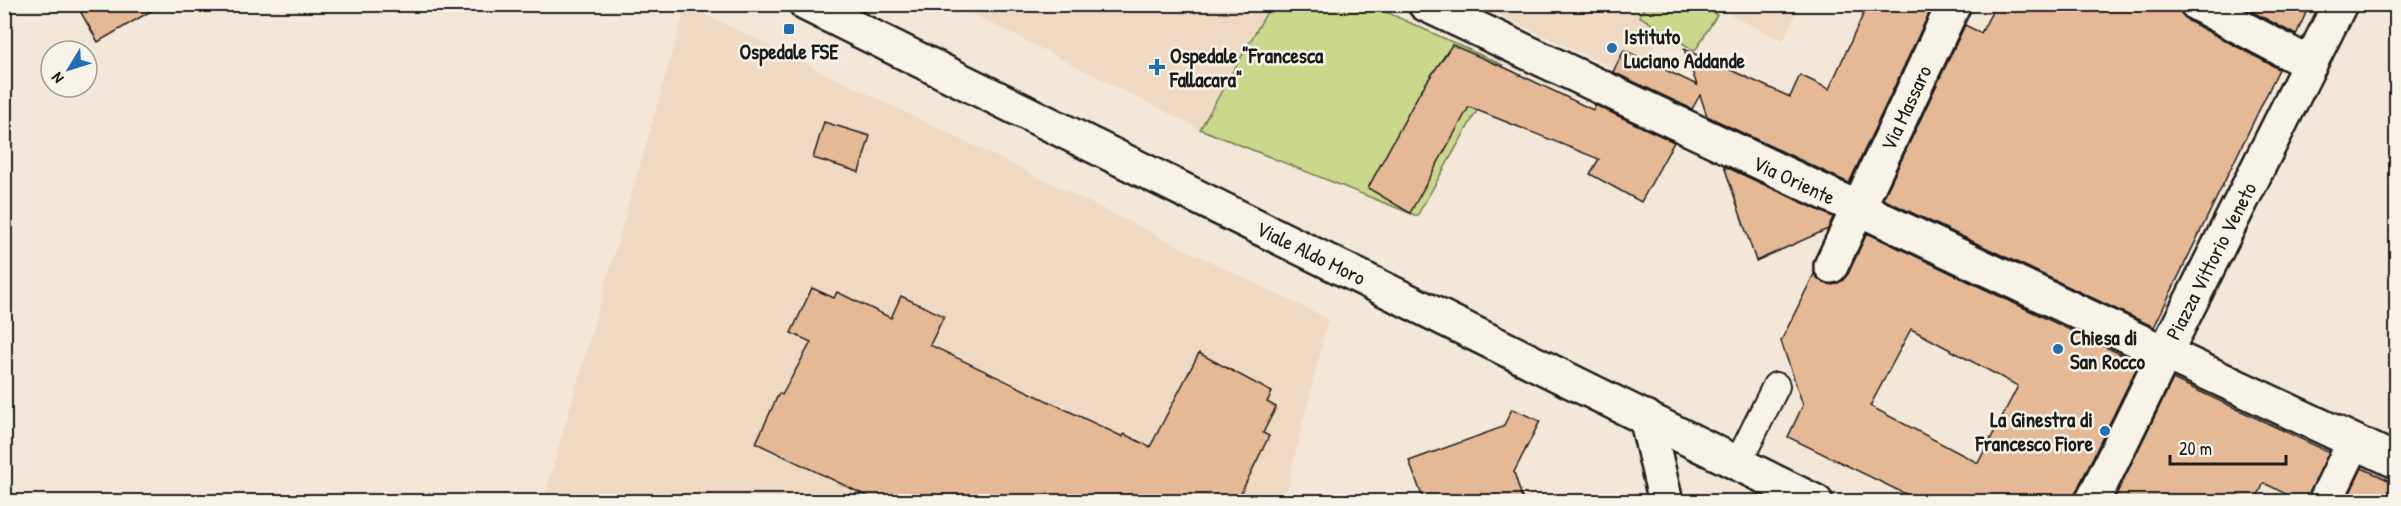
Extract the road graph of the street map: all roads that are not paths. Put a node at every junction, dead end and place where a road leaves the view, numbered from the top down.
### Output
1 (806, 4) edge
2 (1425, 4) edge
3 (1954, 4) edge
4 (2197, 4) edge
5 (2340, 4) edge
6 (2310, 64) junction
7 (1859, 211) junction
8 (1831, 266) dead end
9 (2165, 353) junction
10 (1776, 386) dead end
11 (1646, 417) junction
12 (2354, 442) junction
13 (2397, 461) edge
14 (1738, 463) junction
15 (1666, 501) edge
16 (1816, 501) edge
17 (2092, 501) edge
18 (2325, 501) edge

1 - 11 street, Viale Aldo Moro
2 - 7 street, Via Oriente
3 - 7 street, Via Massaro
4 - 6 street
5 - 6 street, Piazza Vittorio Veneto
6 - 9 street, Piazza Vittorio Veneto
7 - 8 street, Via Massaro
7 - 9 street, Via Oriente
9 - 12 street, Piazza Vittorio Veneto
9 - 17 street
10 - 14 street
11 - 14 street, Viale Aldo Moro
11 - 15 street
12 - 13 street, Piazza Vittorio Veneto
12 - 18 street
14 - 16 street, Viale Aldo Moro

